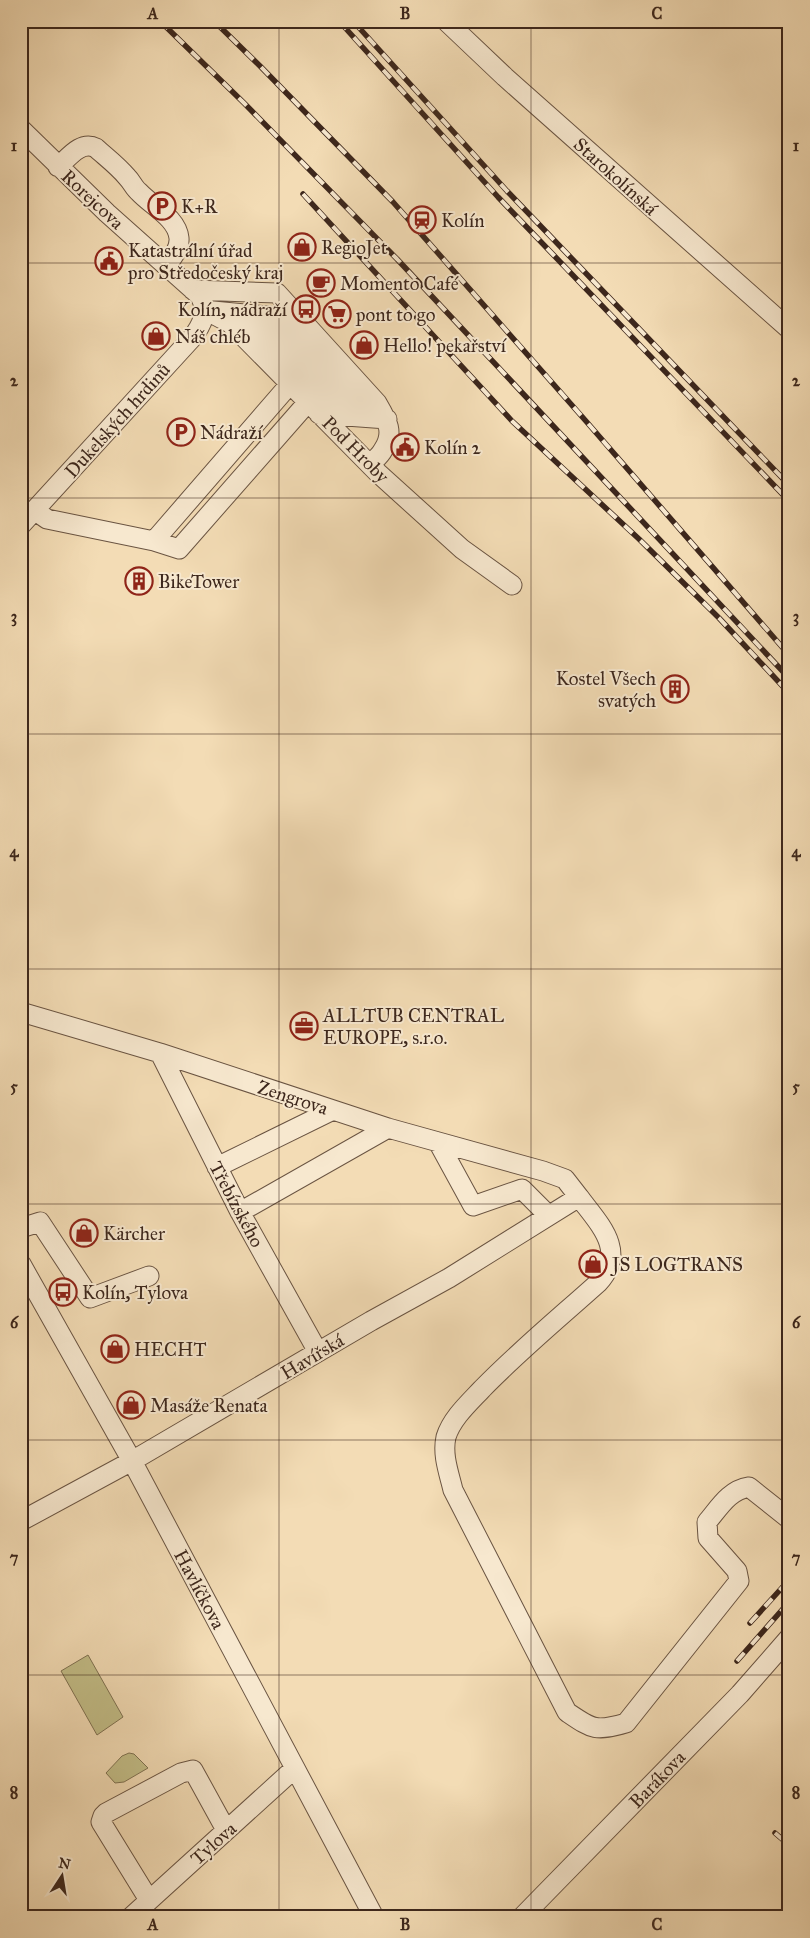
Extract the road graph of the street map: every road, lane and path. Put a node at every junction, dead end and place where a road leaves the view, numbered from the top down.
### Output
1 (446, 21) edge
2 (21, 130) edge
3 (58, 167) junction
4 (166, 266) junction
5 (193, 290) junction
6 (205, 310) junction
7 (296, 314) junction
8 (789, 329) edge
9 (316, 336) junction
10 (245, 338) junction
11 (332, 353) junction
12 (271, 364) junction
13 (347, 370) junction
14 (289, 382) junction
15 (362, 387) junction
16 (311, 405) junction
17 (382, 411) junction
18 (370, 465) junction
19 (34, 510) junction
20 (21, 525) edge
21 (154, 542) junction
22 (512, 585) dead end
23 (21, 1012) edge
24 (160, 1053) junction
25 (332, 1110) junction
26 (388, 1128) junction
27 (438, 1142) junction
28 (217, 1167) junction
29 (579, 1197) junction
30 (240, 1212) junction
31 (548, 1215) junction
32 (21, 1228) edge
33 (21, 1264) edge
34 (149, 1276) dead end
35 (318, 1352) junction
36 (132, 1462) junction
37 (788, 1518) edge
38 (21, 1521) edge
39 (789, 1638) edge
40 (294, 1769) junction
41 (226, 1830) junction
42 (149, 1900) junction
43 (131, 1917) edge
44 (374, 1917) edge
45 (522, 1917) edge

1 - 8 street, Starokolínská
2 - 3 street, Rorejcova
3 - 4 street, Rorejcova
3 - 4 street
4 - 5 street, Rorejcova
5 - 6 street, Rorejcova
5 - 7 street
6 - 7 street
6 - 10 street, Pod Hroby
6 - 19 street, Dukelských hrdinů
7 - 9 street
9 - 10 street
9 - 11 street
10 - 11 street
10 - 12 street, Pod Hroby
11 - 13 street
12 - 13 street
12 - 14 street, Pod Hroby
13 - 15 street
14 - 15 street
14 - 16 street, Pod Hroby
14 - 21 street
15 - 17 street
16 - 17 street
16 - 18 street, Pod Hroby
16 - 21 street
17 - 18 street
18 - 22 street, Pod Hroby
19 - 20 street, Dukelských hrdinů
19 - 21 street
23 - 24 street, Zengrova
24 - 25 street, Zengrova
24 - 28 street, Třebízského
25 - 26 street, Zengrova
25 - 28 street
26 - 27 street, Zengrova
26 - 30 street
27 - 29 street, Zengrova
27 - 31 street
28 - 30 street, Třebízského
29 - 31 street, Havířská
29 - 37 street
30 - 35 street, Třebízského
31 - 35 street, Havířská
32 - 34 street
33 - 36 street, Havlíčkova
35 - 36 street, Havířská
36 - 38 street, Havířská
36 - 40 street, Havlíčkova
39 - 45 street, Barákova
40 - 41 street, Tylova
40 - 44 street, Havlíčkova
41 - 42 street, Tylova
41 - 42 street
42 - 43 street, Tylova

